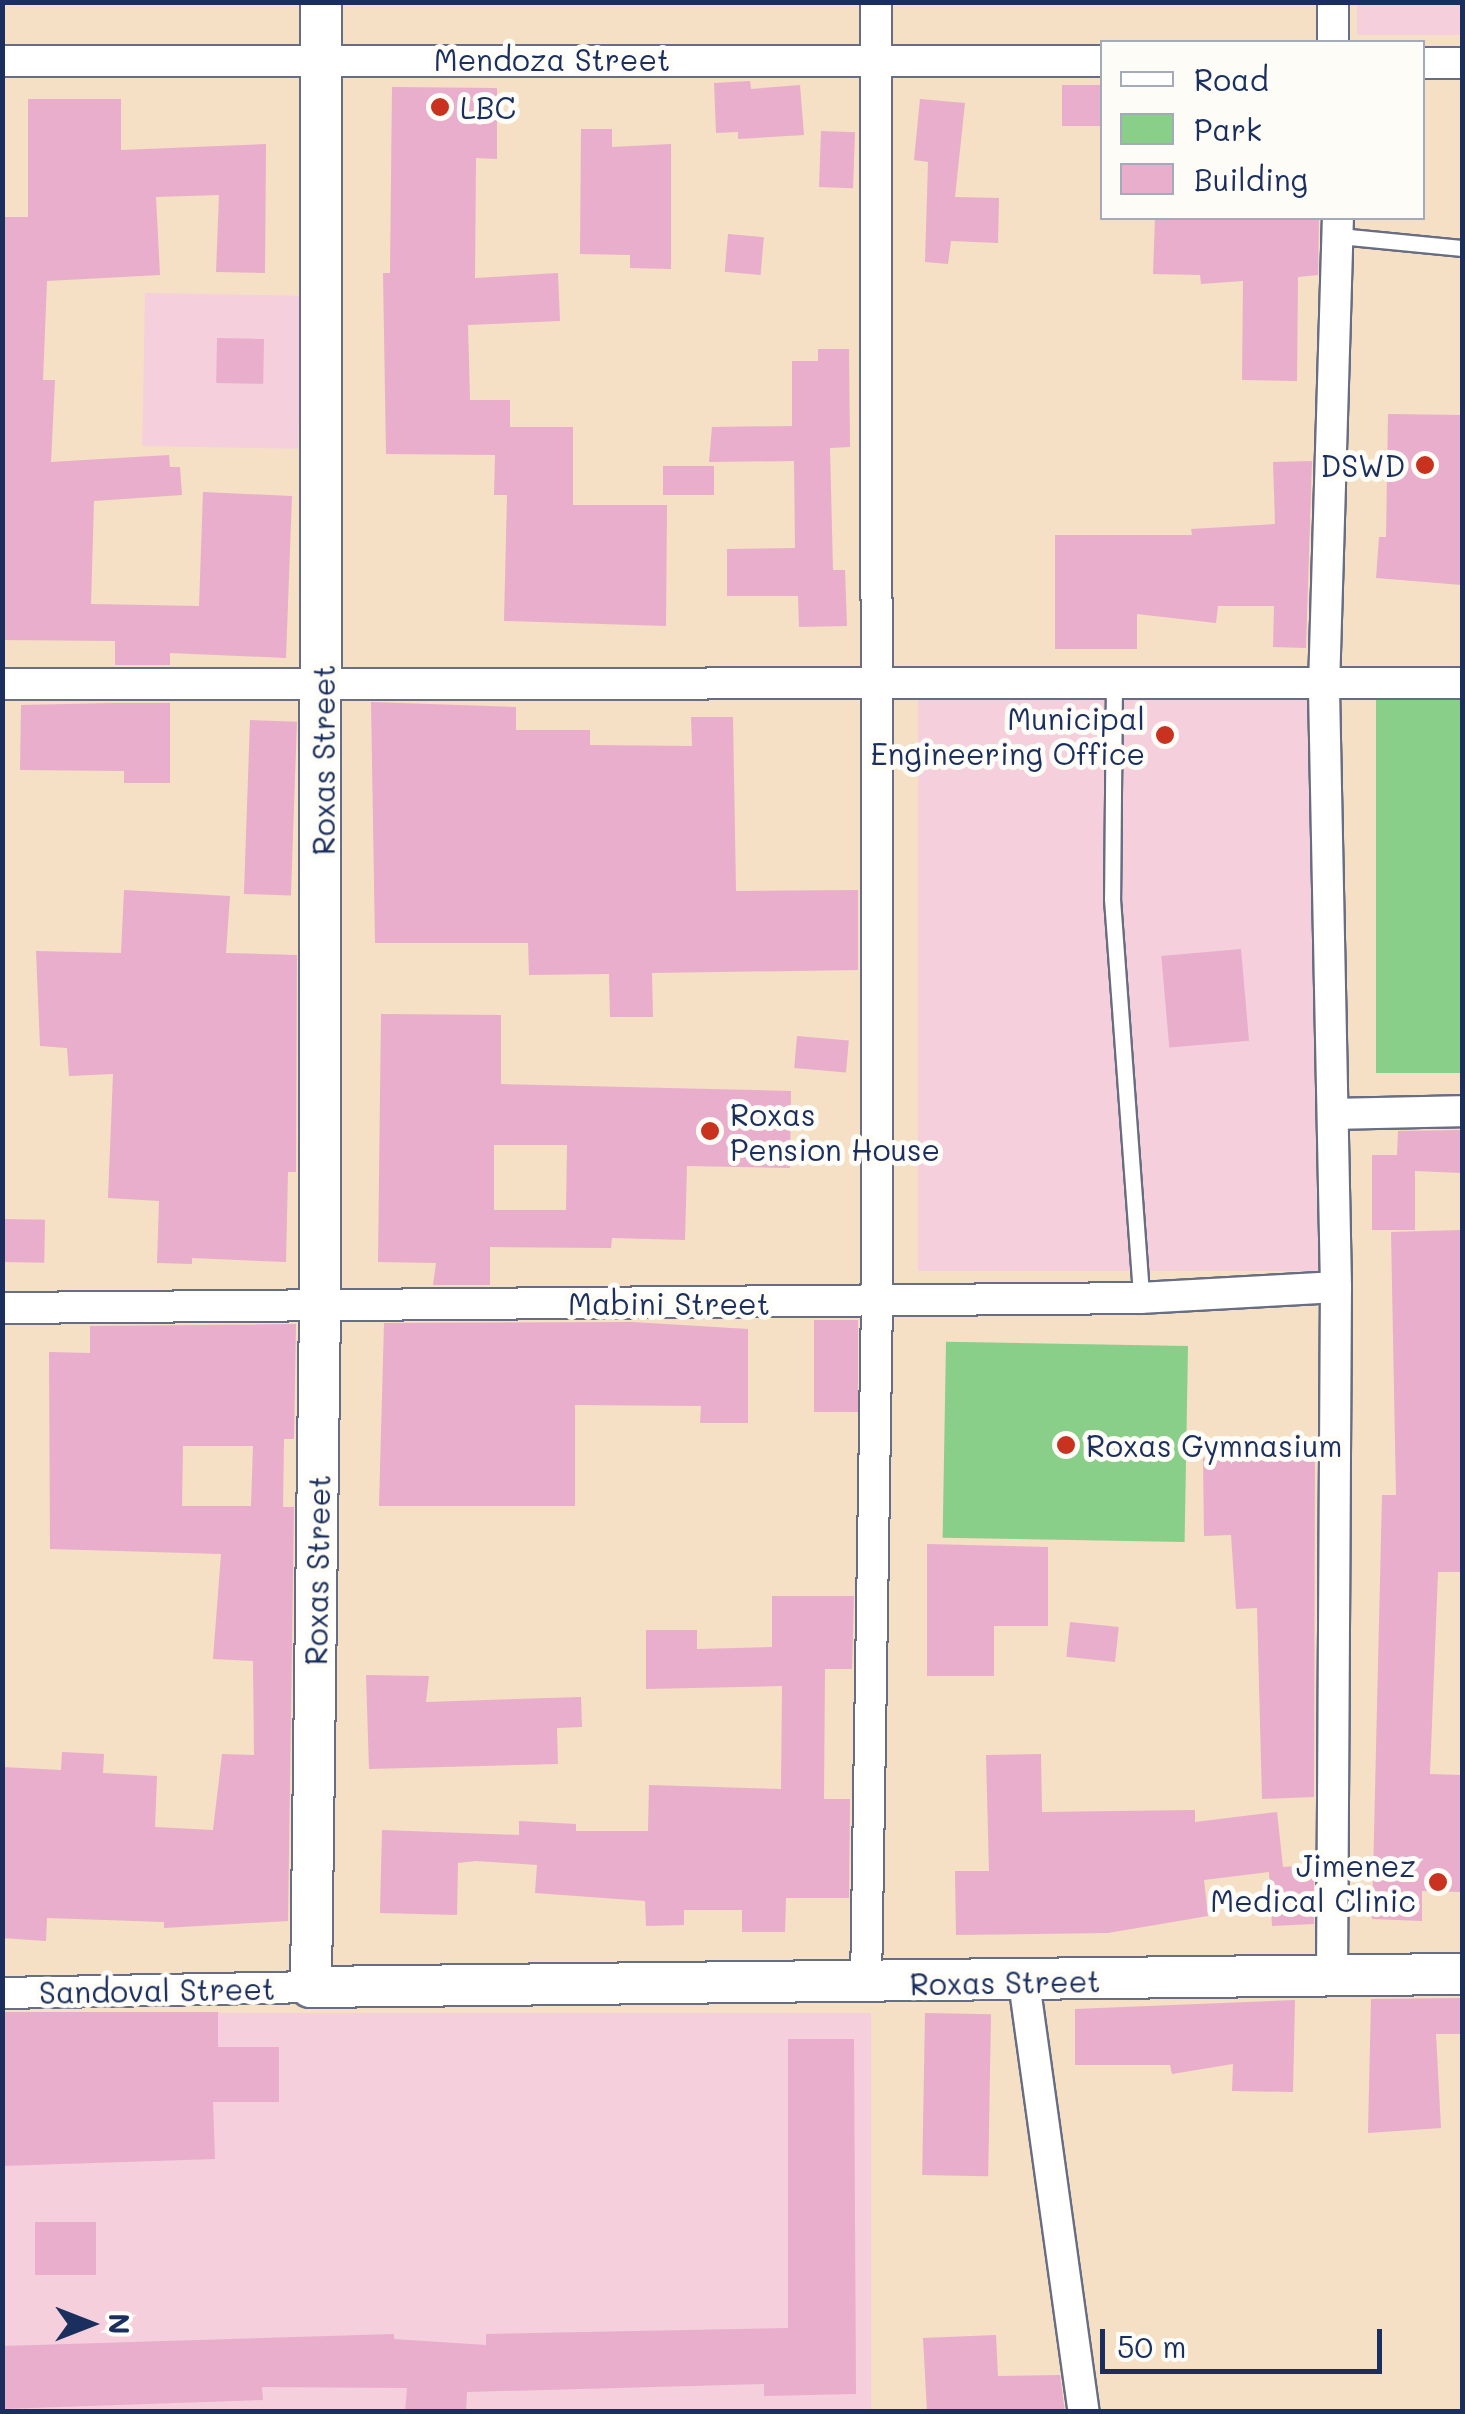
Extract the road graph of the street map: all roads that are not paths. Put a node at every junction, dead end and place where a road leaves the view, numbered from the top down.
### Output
1 (322, 2) edge
2 (876, 2) edge
3 (1333, 2) edge
4 (1333, 40) edge
5 (322, 58) junction
6 (875, 59) junction
7 (1100, 60) edge
8 (2, 61) edge
9 (1425, 62) edge
10 (1462, 63) edge
11 (1339, 227) edge
12 (1462, 248) edge
13 (1114, 680) junction
14 (323, 682) junction
15 (880, 682) junction
16 (1462, 682) edge
17 (2, 684) edge
18 (1324, 686) junction
19 (1462, 1112) edge
20 (1334, 1114) junction
21 (1336, 1287) junction
22 (1142, 1298) junction
23 (877, 1302) junction
24 (320, 1306) junction
25 (2, 1308) edge
26 (1462, 1974) edge
27 (1332, 1976) junction
28 (1024, 1982) junction
29 (866, 1985) junction
30 (311, 1987) junction
31 (2, 1993) edge
32 (1084, 2412) edge

1 - 5 main road, Roxas Street
2 - 6 street
3 - 4 street
5 - 6 street, Mendoza Street
5 - 8 street, Mendoza Street
5 - 14 main road, Roxas Street
6 - 7 street, Mendoza Street
6 - 15 street
9 - 10 street
11 - 12 lane
11 - 18 street
13 - 15 street
13 - 18 street
13 - 22 lane
14 - 15 street
14 - 17 street
14 - 24 main road, Roxas Street
15 - 23 street
16 - 18 street
18 - 20 street
19 - 20 street
20 - 21 street
21 - 22 street, Mabini Street
21 - 27 street
22 - 23 street, Mabini Street
23 - 24 street, Mabini Street
23 - 29 street
24 - 25 street, Mabini Street
24 - 30 main road, Roxas Street
26 - 27 main road, Roxas Street
27 - 28 main road, Roxas Street
28 - 29 main road, Roxas Street
28 - 32 street
29 - 30 main road, Roxas Street
30 - 31 street, Sandoval Street

